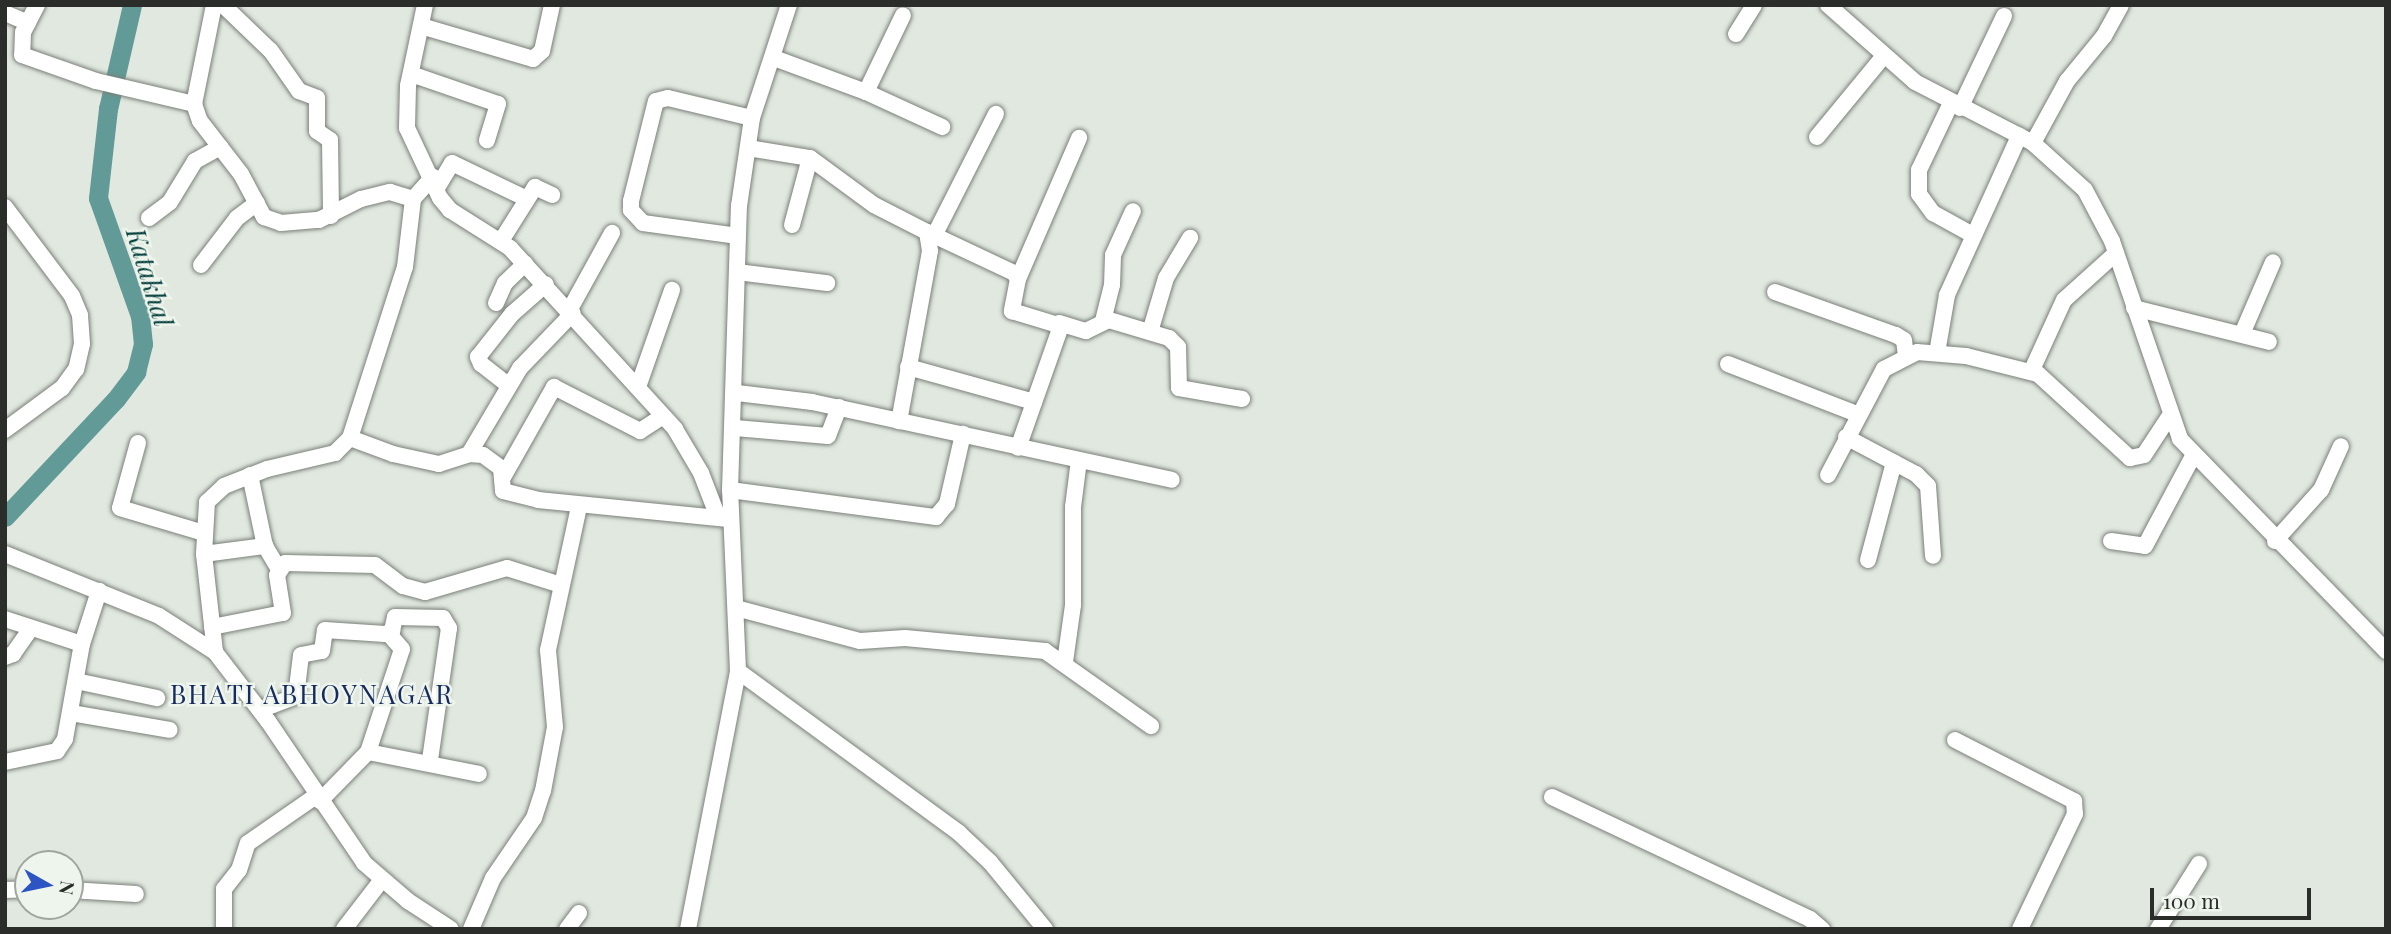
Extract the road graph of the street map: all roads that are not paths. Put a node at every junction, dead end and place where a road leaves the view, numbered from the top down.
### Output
1 (37, 5) edge
2 (214, 5) edge
3 (223, 5) edge
4 (425, 5) edge
5 (552, 5) edge
6 (789, 5) edge
7 (1754, 5) edge
8 (1828, 5) edge
9 (2121, 5) edge
10 (5, 13) edge
11 (903, 15) dead end
12 (2004, 16) dead end
13 (28, 23) junction
14 (421, 26) junction
15 (1736, 34) dead end
16 (1883, 57) junction
17 (774, 58) junction
18 (411, 74) junction
19 (866, 92) junction
20 (194, 104) junction
21 (1955, 106) junction
22 (996, 114) dead end
23 (752, 118) junction
24 (942, 127) dead end
25 (1079, 138) dead end
26 (1817, 138) dead end
27 (2026, 139) junction
28 (487, 140) dead end
29 (220, 147) junction
30 (748, 148) junction
31 (810, 158) junction
32 (435, 182) junction
33 (552, 195) dead end
34 (414, 199) junction
35 (527, 199) junction
36 (257, 203) junction
37 (5, 207) edge
38 (1133, 211) dead end
39 (331, 216) junction
40 (149, 218) dead end
41 (792, 225) dead end
42 (612, 233) dead end
43 (930, 234) junction
44 (1973, 235) junction
45 (738, 236) junction
46 (1190, 238) dead end
47 (501, 241) junction
48 (2116, 253) junction
49 (2273, 262) dead end
50 (525, 264) junction
51 (201, 265) dead end
52 (737, 272) junction
53 (1018, 279) junction
54 (827, 283) dead end
55 (546, 284) junction
56 (672, 290) dead end
57 (1775, 292) dead end
58 (496, 303) dead end
59 (2134, 309) junction
60 (571, 311) junction
61 (1102, 320) junction
62 (1059, 323) junction
63 (1150, 332) junction
64 (2242, 334) junction
65 (2269, 341) dead end
66 (1937, 353) junction
67 (1906, 356) junction
68 (1727, 363) dead end
69 (908, 367) junction
70 (2031, 372) junction
71 (508, 385) junction
72 (638, 387) junction
73 (737, 393) junction
74 (1242, 399) dead end
75 (1034, 402) junction
76 (839, 407) junction
77 (1857, 414) junction
78 (663, 416) junction
79 (2169, 416) junction
80 (898, 421) junction
81 (736, 428) junction
82 (5, 430) edge
83 (963, 434) junction
84 (350, 438) junction
85 (1846, 438) junction
86 (138, 443) dead end
87 (2341, 446) dead end
88 (1018, 449) junction
89 (470, 454) junction
90 (2193, 456) junction
91 (1079, 460) junction
92 (1894, 462) junction
93 (250, 475) junction
94 (1828, 475) dead end
95 (1172, 480) dead end
96 (500, 482) junction
97 (730, 490) junction
98 (579, 507) junction
99 (724, 518) junction
100 (204, 533) junction
101 (2111, 541) dead end
102 (2275, 541) junction
103 (265, 546) junction
104 (5, 554) edge
105 (205, 554) junction
106 (1933, 556) dead end
107 (1868, 560) dead end
108 (278, 568) junction
109 (561, 585) junction
110 (99, 591) junction
111 (736, 608) junction
112 (5, 619) edge
113 (212, 627) junction
114 (30, 630) junction
115 (389, 634) junction
116 (82, 644) junction
117 (2386, 651) edge
118 (215, 652) junction
119 (5, 657) edge
120 (1065, 662) junction
121 (738, 671) junction
122 (76, 681) junction
123 (157, 698) dead end
124 (260, 710) junction
125 (72, 713) junction
126 (1151, 726) dead end
127 (170, 730) dead end
128 (1955, 740) dead end
129 (368, 752) junction
130 (430, 761) junction
131 (5, 762) edge
132 (479, 774) dead end
133 (1552, 797) dead end
134 (318, 798) junction
135 (2199, 864) dead end
136 (381, 881) junction
137 (84, 891) edge
138 (136, 894) dead end
139 (579, 913) dead end
140 (225, 929) edge
141 (344, 929) edge
142 (451, 929) edge
143 (471, 929) edge
144 (567, 929) edge
145 (688, 929) edge
146 (1045, 929) edge
147 (1822, 929) edge
148 (2020, 929) edge
149 (2158, 929) edge

1 - 13 street
2 - 20 street
3 - 39 street
4 - 14 street
5 - 14 street
6 - 17 street
7 - 15 street
8 - 16 street
9 - 27 street
10 - 13 street
11 - 19 street
12 - 21 street
13 - 20 street
14 - 18 street
16 - 21 street
16 - 26 street
17 - 19 street
17 - 23 street
18 - 28 street
18 - 32 street
19 - 24 street
20 - 29 street
21 - 27 street
21 - 44 street
22 - 43 street
23 - 30 street
23 - 45 street
25 - 53 street
27 - 44 street
27 - 48 street
29 - 36 street
29 - 40 street
30 - 31 street
30 - 45 street
31 - 41 street
31 - 43 street
32 - 34 street
32 - 35 street
32 - 47 street
33 - 35 street
34 - 39 street
34 - 84 street
35 - 47 street
36 - 39 street
36 - 51 street
37 - 82 street
38 - 61 street
42 - 60 street
43 - 53 street
43 - 69 street
44 - 66 street
45 - 52 street
46 - 63 street
47 - 50 street
48 - 59 street
48 - 70 street
49 - 64 street
50 - 55 street
50 - 58 street
52 - 54 street
52 - 73 street
53 - 62 street
55 - 60 street
55 - 71 street
56 - 72 street
57 - 67 street
59 - 64 street
59 - 79 street
60 - 71 street
60 - 72 street
61 - 62 street
61 - 63 street
62 - 75 street
63 - 74 street
64 - 65 street
66 - 67 street
66 - 70 street
67 - 77 street
68 - 77 street
69 - 75 street
69 - 80 street
70 - 79 street
71 - 89 street
72 - 78 street
73 - 76 street
73 - 81 street
75 - 88 street
76 - 80 street
76 - 81 street
77 - 85 street
78 - 96 street
78 - 99 street
79 - 90 street
80 - 83 street
81 - 97 street
83 - 88 street
83 - 97 street
84 - 89 street
84 - 93 street
85 - 92 street
85 - 94 street
86 - 100 street
87 - 102 street
88 - 91 street
89 - 96 street
90 - 101 street
90 - 102 street
91 - 95 street
91 - 120 street
92 - 106 street
92 - 107 street
93 - 100 street
93 - 103 street
96 - 98 street
97 - 99 street
98 - 99 street
98 - 109 street
99 - 111 street
100 - 105 street
102 - 117 street
103 - 105 street
103 - 108 street
104 - 110 street
105 - 113 street
108 - 109 street
108 - 113 street
109 - 143 street
110 - 116 street
110 - 118 street
111 - 120 street
111 - 121 street
112 - 114 street
113 - 118 street
114 - 116 street
114 - 119 street
115 - 124 street
115 - 129 street
115 - 130 street
116 - 122 street
118 - 124 street
120 - 126 street
121 - 145 street
121 - 146 street
122 - 123 street
122 - 125 street
124 - 134 street
125 - 127 street
125 - 131 street
128 - 148 street
129 - 130 street
129 - 134 street
130 - 132 street
133 - 147 street
134 - 136 street
134 - 140 street
135 - 149 street
136 - 141 street
136 - 142 street
137 - 138 street
139 - 144 street

